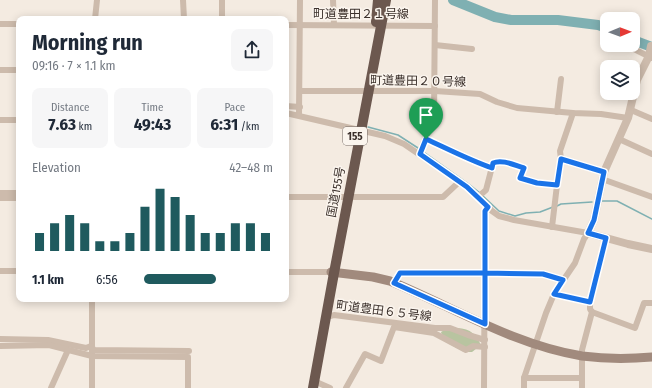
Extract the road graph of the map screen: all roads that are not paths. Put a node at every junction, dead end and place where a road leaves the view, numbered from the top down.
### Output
1 (97, 0) edge
2 (184, 0) edge
3 (222, 0) edge
4 (300, 0) edge
5 (333, 0) edge
6 (378, 0) edge
7 (386, 0) edge
8 (435, 0) edge
9 (95, 16) edge
10 (184, 16) edge
11 (222, 16) edge
12 (0, 24) edge
13 (16, 24) edge
14 (289, 25) edge
15 (300, 25) junction
16 (334, 25) junction
17 (378, 25) junction
18 (435, 26) junction
19 (435, 45) junction
20 (472, 49) dead end
21 (640, 49) edge
22 (651, 52) edge
23 (0, 66) edge
24 (16, 66) edge
25 (0, 70) edge
26 (16, 70) edge
27 (561, 79) dead end
28 (435, 90) junction
29 (300, 91) junction
30 (366, 91) junction
31 (289, 106) edge
32 (300, 107) junction
33 (557, 112) junction
34 (289, 113) edge
35 (573, 113) junction
36 (629, 114) junction
37 (300, 115) junction
38 (0, 120) edge
39 (16, 120) edge
40 (652, 120) edge
41 (359, 129) junction
42 (426, 139) junction
43 (619, 139) junction
44 (420, 154) junction
45 (652, 154) edge
46 (561, 159) junction
47 (492, 168) junction
48 (603, 175) junction
49 (459, 182) junction
50 (557, 185) junction
51 (0, 193) edge
52 (16, 193) edge
53 (289, 197) edge
54 (346, 197) junction
55 (478, 197) junction
56 (652, 197) edge
57 (0, 198) edge
58 (16, 198) edge
59 (488, 207) junction
60 (552, 227) junction
61 (588, 233) junction
62 (606, 238) junction
63 (652, 249) edge
64 (0, 271) edge
65 (16, 271) edge
66 (289, 272) edge
67 (332, 273) junction
68 (485, 273) junction
69 (563, 280) junction
70 (394, 283) junction
71 (554, 294) junction
72 (92, 302) edge
73 (590, 302) junction
74 (652, 303) edge
75 (592, 312) junction
76 (326, 315) junction
77 (485, 324) junction
78 (394, 325) junction
79 (0, 339) edge
80 (485, 340) junction
81 (535, 344) junction
82 (0, 346) edge
83 (485, 347) junction
84 (92, 348) junction
85 (68, 350) junction
86 (189, 354) junction
87 (92, 356) junction
88 (582, 356) junction
89 (652, 357) edge
90 (524, 378) junction
91 (582, 378) junction
92 (313, 386) edge
93 (51, 388) edge
94 (92, 388) edge
95 (188, 388) edge
96 (330, 388) edge
97 (346, 388) edge
98 (484, 388) edge
99 (524, 388) edge
100 (582, 388) edge

1 - 9 street
2 - 10 street
3 - 11 street
4 - 15 street
5 - 16 street
6 - 17 highway, 国道155号 / 155
7 - 17 highway, 国道155号 / 155
8 - 18 street
12 - 13 street
14 - 15 street, 町道豊田２１号線
15 - 16 street, 町道豊田２１号線
15 - 29 street
16 - 17 street, 町道豊田２１号線
17 - 18 street, 町道豊田２１号線
17 - 30 highway, 国道155号 / 155
18 - 19 street
19 - 20 street
19 - 28 street
21 - 22 street
22 - 36 street
23 - 24 street
25 - 26 street
27 - 33 street
28 - 30 street, 町道豊田２０号線
28 - 33 street, 町道豊田２０号線
28 - 42 street
29 - 30 street, 町道豊田２０号線
29 - 32 street
30 - 41 highway, 国道155号 / 155
31 - 32 street
32 - 37 street
33 - 35 street, 町道豊田２０号線
34 - 37 street
35 - 36 street, 町道豊田２０号線
35 - 46 street
36 - 40 street, 町道豊田２０号線
36 - 43 street
37 - 41 street
38 - 39 street
41 - 44 street
41 - 54 highway, 国道155号 / 155
42 - 44 street
42 - 47 street
43 - 45 street
43 - 48 street
44 - 49 street
46 - 48 street
46 - 50 street
47 - 50 street
47 - 55 street
48 - 56 street
48 - 61 street
49 - 54 street
49 - 55 street
50 - 60 street
51 - 52 street
53 - 54 street
54 - 67 highway, 国道155号 / 155
55 - 59 street
57 - 58 street
59 - 60 street
59 - 68 street
60 - 61 street
61 - 62 street
61 - 69 street
62 - 63 street
62 - 73 street
64 - 65 street
66 - 67 street
67 - 70 main road
67 - 76 highway, 国道155号 / 155
67 - 92 highway, 国道155号 / 155
68 - 69 street
68 - 70 street
68 - 77 street
69 - 71 street
70 - 77 main road
71 - 73 street
71 - 81 street
72 - 84 street
73 - 75 street
74 - 75 street
75 - 88 street
76 - 78 street, 町道豊田６５号線
76 - 92 highway, 国道155号 / 155
77 - 80 street
77 - 81 main road
78 - 80 street, 町道豊田６５号線
78 - 83 street
78 - 97 street
79 - 84 street
80 - 83 street
81 - 88 main road
81 - 90 street
82 - 85 street
83 - 98 street
84 - 86 street
84 - 87 street
85 - 87 street
85 - 93 street
86 - 87 street
86 - 95 street
87 - 94 street
88 - 89 main road
88 - 91 street
90 - 91 street
90 - 99 street
91 - 100 street
92 - 96 street

